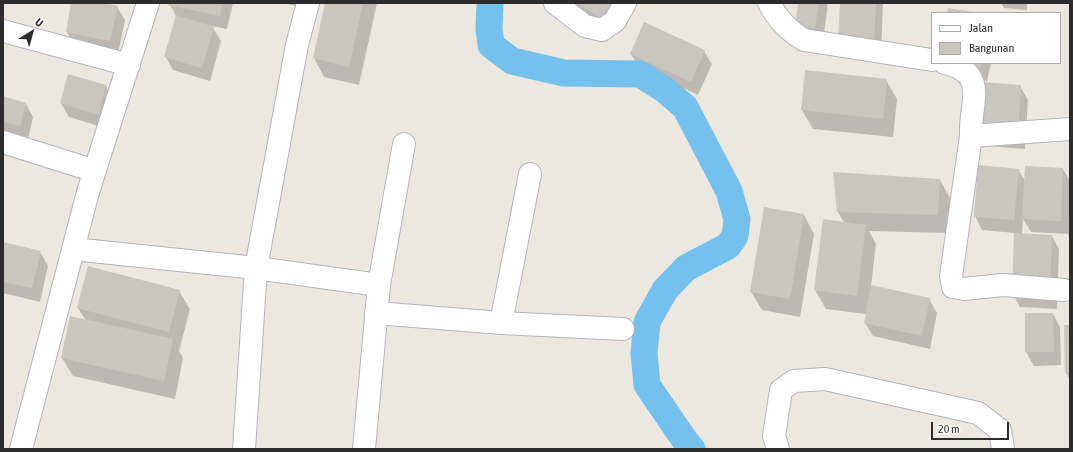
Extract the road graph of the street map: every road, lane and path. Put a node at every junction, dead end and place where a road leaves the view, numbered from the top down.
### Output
1 (148, 3) edge
2 (308, 3) edge
3 (555, 3) edge
4 (625, 3) edge
5 (769, 3) edge
6 (3, 31) edge
7 (931, 60) edge
8 (948, 64) edge
9 (129, 65) junction
10 (1070, 129) edge
11 (971, 136) junction
12 (3, 142) edge
13 (404, 144) dead end
14 (94, 171) junction
15 (530, 174) dead end
16 (73, 249) junction
17 (256, 268) junction
18 (379, 285) junction
19 (1064, 290) dead end
20 (376, 314) junction
21 (501, 323) junction
22 (623, 329) dead end
23 (21, 449) edge
24 (244, 449) edge
25 (364, 449) edge
26 (778, 449) edge
27 (1003, 449) edge

1 - 9 street
2 - 17 street
3 - 4 street
5 - 7 street
6 - 9 street
8 - 11 street
9 - 14 street
10 - 11 street
11 - 19 street
12 - 14 street
13 - 18 street
14 - 16 street
15 - 21 street
16 - 17 street
16 - 23 street
17 - 18 street
17 - 24 street
18 - 20 street
20 - 21 street
20 - 25 street
21 - 22 street
26 - 27 street

